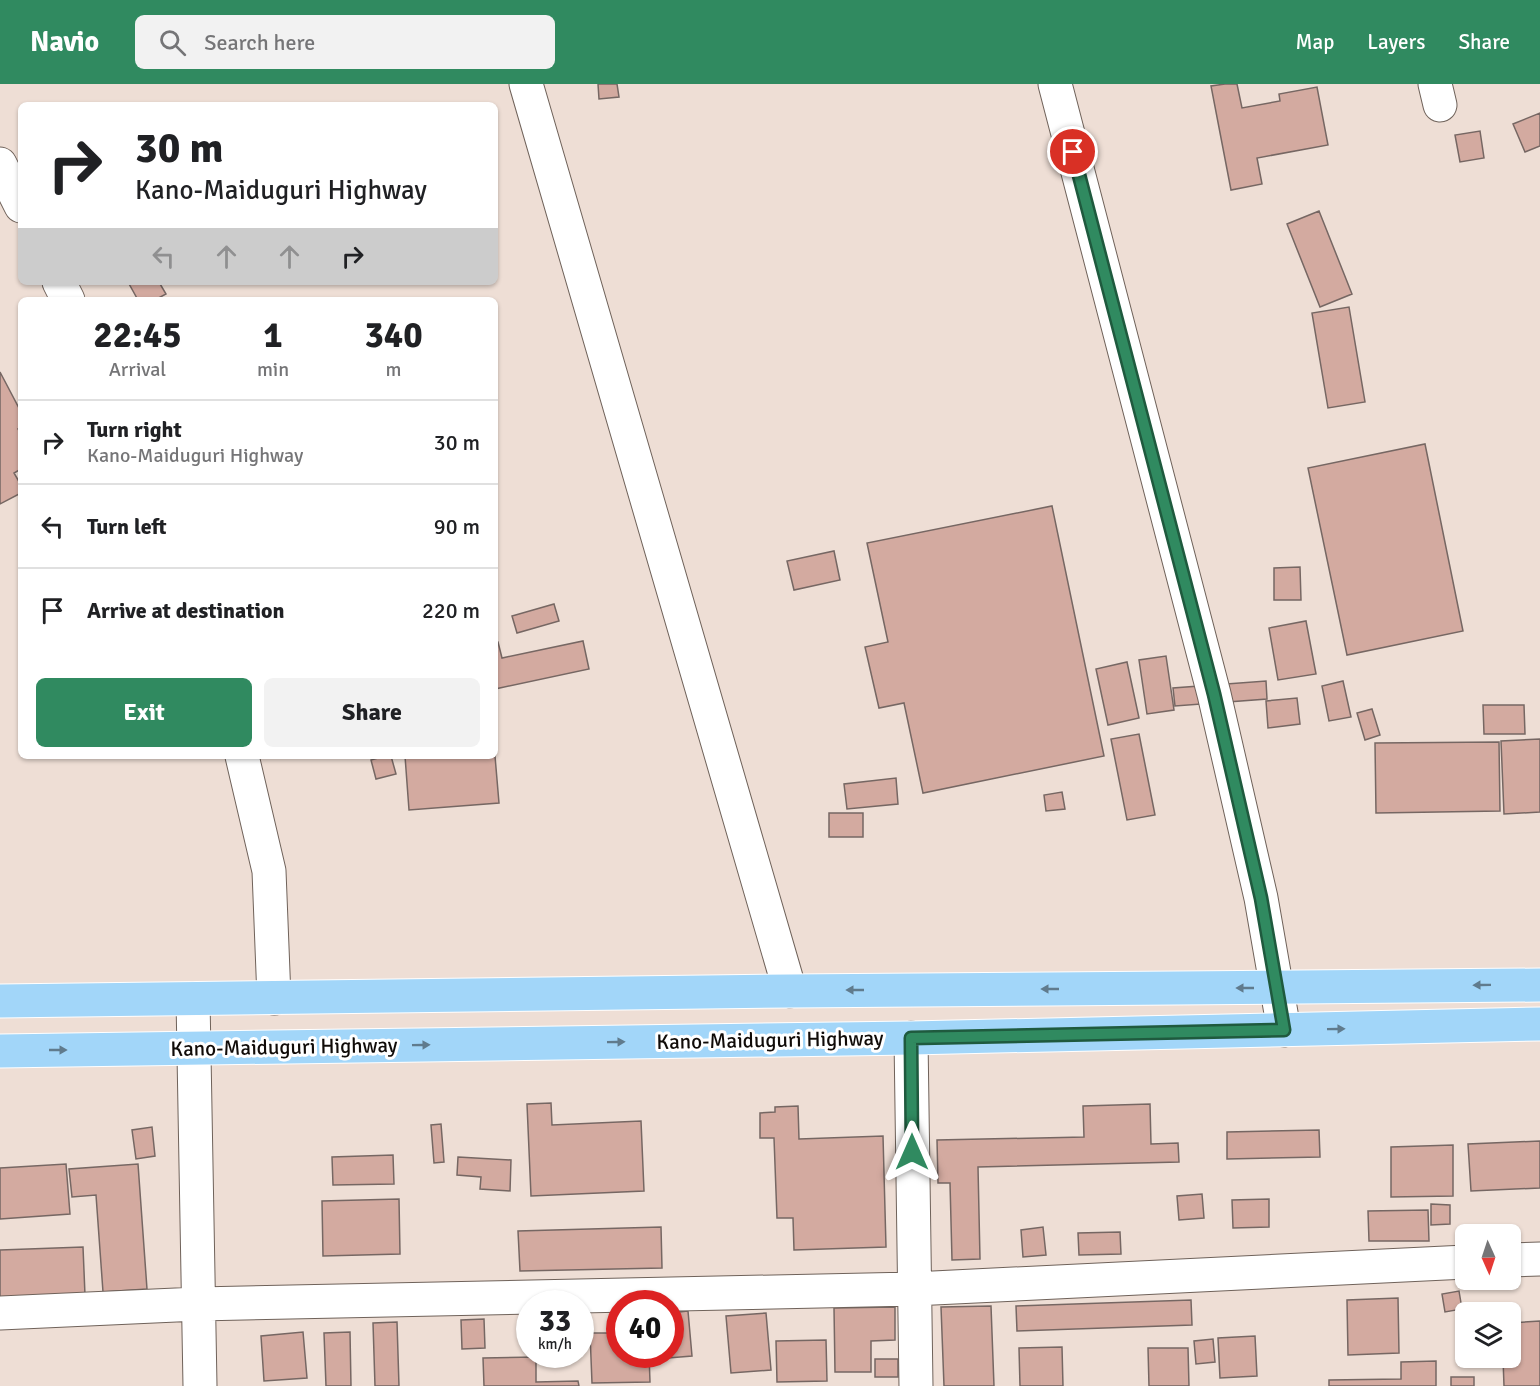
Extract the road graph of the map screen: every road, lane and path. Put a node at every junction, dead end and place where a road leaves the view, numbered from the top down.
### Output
1 (526, 84) edge
2 (1055, 84) edge
3 (0, 164) edge
4 (18, 200) edge
5 (243, 759) edge
6 (1540, 985) edge
7 (1278, 988) junction
8 (790, 991) junction
9 (274, 998) junction
10 (194, 999) junction
11 (0, 1001) edge
12 (1540, 1024) edge
13 (1284, 1030) junction
14 (911, 1038) junction
15 (194, 1049) junction
16 (0, 1051) edge
17 (1540, 1259) edge
18 (1521, 1260) edge
19 (1455, 1264) edge
20 (913, 1289) junction
21 (198, 1304) junction
22 (0, 1313) edge
23 (200, 1386) edge
24 (916, 1386) edge

1 - 8 street
2 - 7 street
3 - 4 street
5 - 9 street
6 -> 7 highway
7 -> 8 highway
7 - 13 street
8 - 9 highway
9 - 10 highway
10 - 11 highway
10 - 15 street
13 -> 12 highway, Kano-Maiduguri Highway
13 - 14 highway, Kano-Maiduguri Highway
15 -> 14 highway, Kano-Maiduguri Highway
14 - 20 street
16 -> 15 highway, Kano-Maiduguri Highway
15 - 21 street
17 - 18 street
19 - 20 street
20 - 21 street
20 - 24 street
21 - 22 street
21 - 23 street

